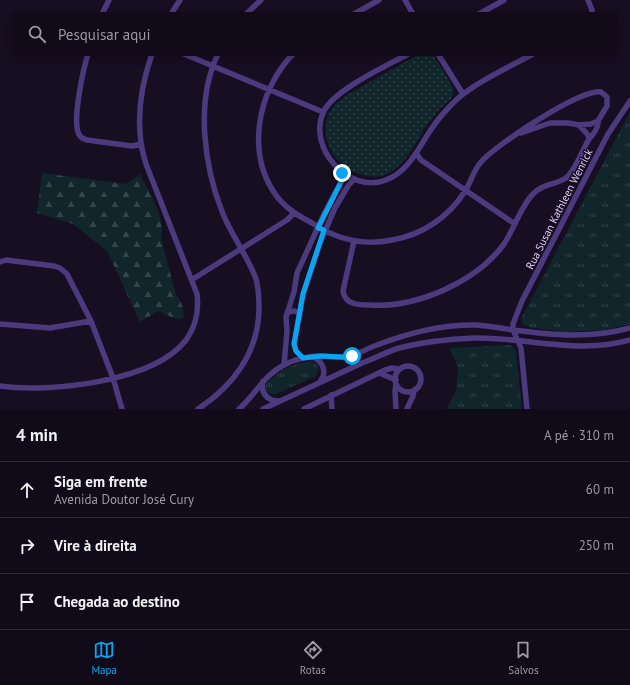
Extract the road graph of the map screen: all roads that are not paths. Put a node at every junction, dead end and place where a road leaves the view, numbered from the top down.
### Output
1 (109, 0) edge
2 (180, 0) edge
3 (261, 0) edge
4 (379, 0) edge
5 (404, 0) edge
6 (504, 0) edge
7 (588, 0) edge
8 (103, 12) edge
9 (172, 12) edge
10 (248, 12) edge
11 (358, 12) edge
12 (412, 12) edge
13 (483, 12) edge
14 (592, 12) edge
15 (88, 56) edge
16 (151, 56) edge
17 (189, 56) edge
18 (217, 56) edge
19 (291, 56) edge
20 (405, 56) edge
21 (439, 56) edge
22 (530, 56) edge
23 (212, 66) junction
24 (269, 89) junction
25 (463, 94) junction
26 (630, 101) edge
27 (555, 109) junction
28 (324, 112) junction
29 (598, 121) junction
30 (557, 122) junction
31 (579, 125) junction
32 (518, 134) junction
33 (589, 139) junction
34 (141, 144) junction
35 (416, 153) junction
36 (342, 173) junction
37 (354, 179) junction
38 (466, 190) junction
39 (294, 213) junction
40 (515, 224) junction
41 (318, 228) junction
42 (324, 230) junction
43 (354, 241) junction
44 (241, 250) junction
45 (0, 262) edge
46 (297, 273) junction
47 (308, 276) junction
48 (193, 279) junction
49 (287, 313) junction
50 (300, 315) junction
51 (91, 321) junction
52 (0, 324) edge
53 (630, 328) edge
54 (513, 330) junction
55 (518, 340) junction
56 (630, 340) edge
57 (313, 357) junction
58 (303, 358) junction
59 (284, 364) junction
60 (399, 370) junction
61 (379, 373) junction
62 (113, 378) junction
63 (264, 379) junction
64 (396, 382) junction
65 (320, 383) junction
66 (0, 386) edge
67 (414, 390) junction
68 (330, 395) junction
69 (281, 401) junction
70 (122, 409) edge
71 (198, 409) edge
72 (239, 409) edge
73 (263, 409) edge
74 (304, 409) edge
75 (332, 409) edge
76 (396, 409) edge
77 (407, 409) edge
78 (527, 409) edge

1 - 8 street
2 - 9 street
3 - 10 street
4 - 11 street
5 - 12 street
6 - 13 street
7 - 14 street
15 - 34 street
16 - 34 street
17 - 23 street
18 - 23 street
19 - 24 street
20 - 28 street
21 - 25 street
22 - 25 street
23 - 24 street
23 - 44 street
24 - 28 street
24 - 39 street
25 - 35 street
26 - 54 street, Rua Susan Kathleen Wenrick
27 - 29 street
27 - 30 street
27 - 32 street
28 - 36 street
29 - 31 street
29 - 33 street
30 - 31 street
30 - 32 street
31 - 33 street
32 - 38 street
33 - 40 street
34 - 48 street
35 - 37 street
35 - 38 street
36 - 37 street
36 - 41 street
37 - 42 street
38 - 40 street
38 - 43 street
39 - 41 street
39 - 44 street
40 - 43 street
41 - 42 street
41 - 46 street
42 - 43 street
42 - 47 street
44 - 48 street
44 - 71 street
45 - 51 street
46 - 47 street
46 - 49 street
47 - 50 street
48 - 62 street
49 - 50 street
49 - 59 street
50 - 58 street
51 - 52 street
51 - 62 street
53 - 54 street
54 - 55 street
54 - 57 street
55 - 56 street
55 - 65 street
55 - 78 street
57 - 58 street
57 - 65 street
58 - 59 street
59 - 63 street
60 - 61 street
60 - 64 street
60 - 67 street
61 - 64 street
61 - 68 street
62 - 66 street
62 - 70 street
63 - 69 street
63 - 72 street
64 - 67 street
64 - 76 street
65 - 69 street
67 - 77 street
68 - 74 street
68 - 75 street
69 - 73 street

